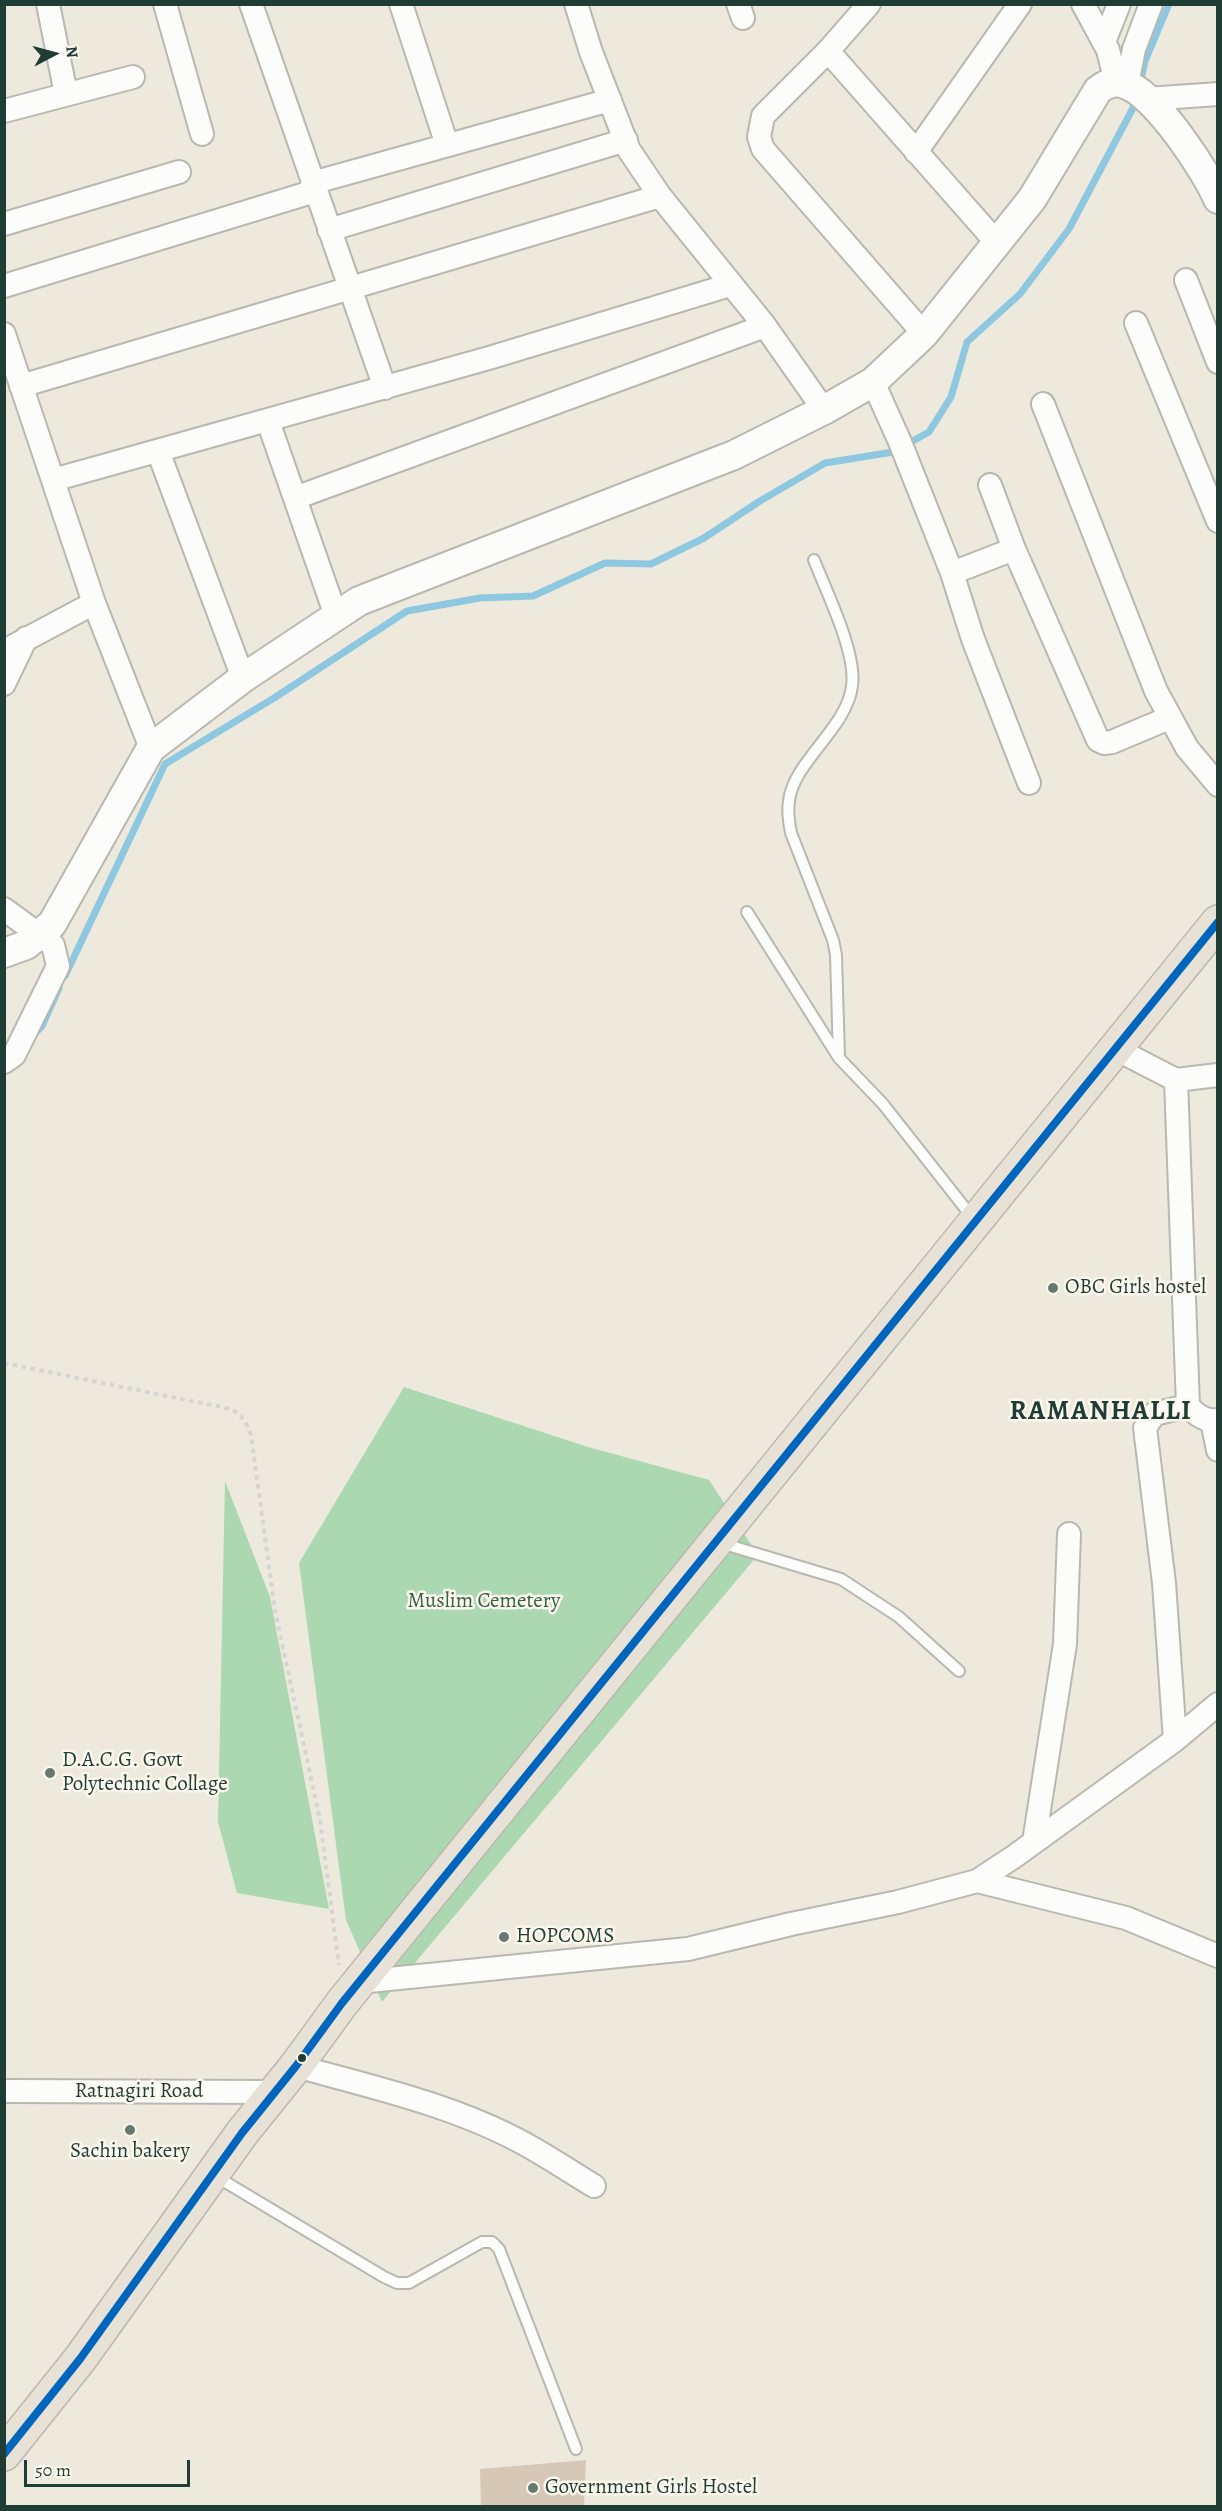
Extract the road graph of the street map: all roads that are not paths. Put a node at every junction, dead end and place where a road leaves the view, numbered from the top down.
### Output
1 (48, 4) edge
2 (165, 4) edge
3 (251, 4) edge
4 (401, 4) edge
5 (576, 4) edge
6 (869, 4) edge
7 (1020, 4) edge
8 (1083, 4) edge
9 (1119, 4) edge
10 (1151, 4) edge
11 (1104, 42) junction
12 (828, 51) junction
13 (133, 77) dead end
14 (1133, 89) junction
15 (66, 94) junction
16 (1218, 94) edge
17 (610, 100) junction
18 (4, 111) edge
19 (202, 134) dead end
20 (626, 140) junction
21 (447, 145) junction
22 (916, 152) junction
23 (179, 172) dead end
24 (313, 187) junction
25 (660, 196) junction
26 (1218, 199) edge
27 (4, 224) edge
28 (329, 230) junction
29 (997, 243) junction
30 (1186, 280) dead end
31 (730, 285) junction
32 (4, 286) edge
33 (350, 289) junction
34 (1136, 323) dead end
35 (765, 326) junction
36 (4, 334) edge
37 (924, 334) junction
38 (1218, 363) edge
39 (873, 382) junction
40 (21, 386) junction
41 (385, 388) junction
42 (1043, 404) dead end
43 (824, 410) junction
44 (268, 421) junction
45 (158, 451) junction
46 (53, 480) junction
47 (990, 485) dead end
48 (295, 498) junction
49 (1218, 521) edge
50 (1014, 549) junction
51 (814, 560) dead end
52 (952, 573) junction
53 (94, 603) junction
54 (336, 616) junction
55 (26, 638) junction
56 (4, 651) edge
57 (243, 678) junction
58 (4, 684) edge
59 (1169, 718) junction
60 (151, 748) junction
61 (1029, 783) dead end
62 (1218, 785) edge
63 (4, 909) edge
64 (747, 912) dead end
65 (1218, 922) edge
66 (39, 935) junction
67 (4, 953) edge
68 (1114, 1048) junction
69 (839, 1058) junction
70 (4, 1062) edge
71 (1218, 1075) edge
72 (1176, 1080) junction
73 (974, 1220) junction
74 (1188, 1406) junction
75 (1215, 1421) edge
76 (1218, 1450) edge
77 (1070, 1534) dead end
78 (715, 1542) junction
79 (959, 1671) dead end
80 (1218, 1704) edge
81 (1175, 1740) junction
82 (1034, 1842) junction
83 (977, 1881) junction
84 (1218, 1956) edge
85 (351, 1993) junction
86 (296, 2066) junction
87 (4, 2091) edge
88 (274, 2092) junction
89 (212, 2174) junction
90 (594, 2186) dead end
91 (576, 2449) dead end
92 (4, 2454) edge

1 - 15 street
2 - 19 street
3 - 24 street
4 - 21 street
5 - 17 street
6 - 12 street
7 - 22 street
8 - 11 street
9 - 11 street
10 - 14 street
11 - 14 street
12 - 22 street
12 - 37 street
13 - 15 street
14 - 16 street
14 - 26 street
14 - 29 street
15 - 18 street
17 - 20 street
17 - 21 street
20 - 25 street
20 - 28 street
21 - 24 street
22 - 29 street
23 - 27 street
24 - 28 street
24 - 32 street
25 - 31 street
25 - 33 street
28 - 33 street
29 - 37 street
30 - 38 street
31 - 35 street
31 - 41 street
33 - 40 street
33 - 41 street
34 - 49 street
35 - 43 street
35 - 48 street
36 - 40 street
37 - 39 street
39 - 43 street
39 - 52 street
40 - 46 street
41 - 44 street
42 - 59 street
43 - 54 street
44 - 45 street
44 - 48 street
45 - 46 street
45 - 57 street
46 - 53 street
47 - 50 street
48 - 54 street
50 - 52 street
50 - 59 street
51 - 69 lane
52 - 61 street
53 - 55 street
53 - 60 street
54 - 57 street
55 - 56 street
55 - 58 street
57 - 60 street
59 - 62 street
60 - 66 street
63 - 66 street
64 - 69 lane
65 - 68 main road
66 - 67 street
66 - 70 street
68 - 72 street
68 - 73 main road
69 - 73 lane
71 - 72 street
72 - 74 street
73 - 78 main road
74 - 75 street
74 - 81 street
75 - 76 street
77 - 82 street
78 - 79 lane
78 - 85 main road
80 - 81 street
81 - 82 street
82 - 83 street
83 - 84 street
83 - 85 street
85 - 86 main road
86 - 88 main road
86 - 90 street
87 - 88 street, Ratnagiri Road
88 - 89 main road
89 - 91 lane
89 - 92 main road

